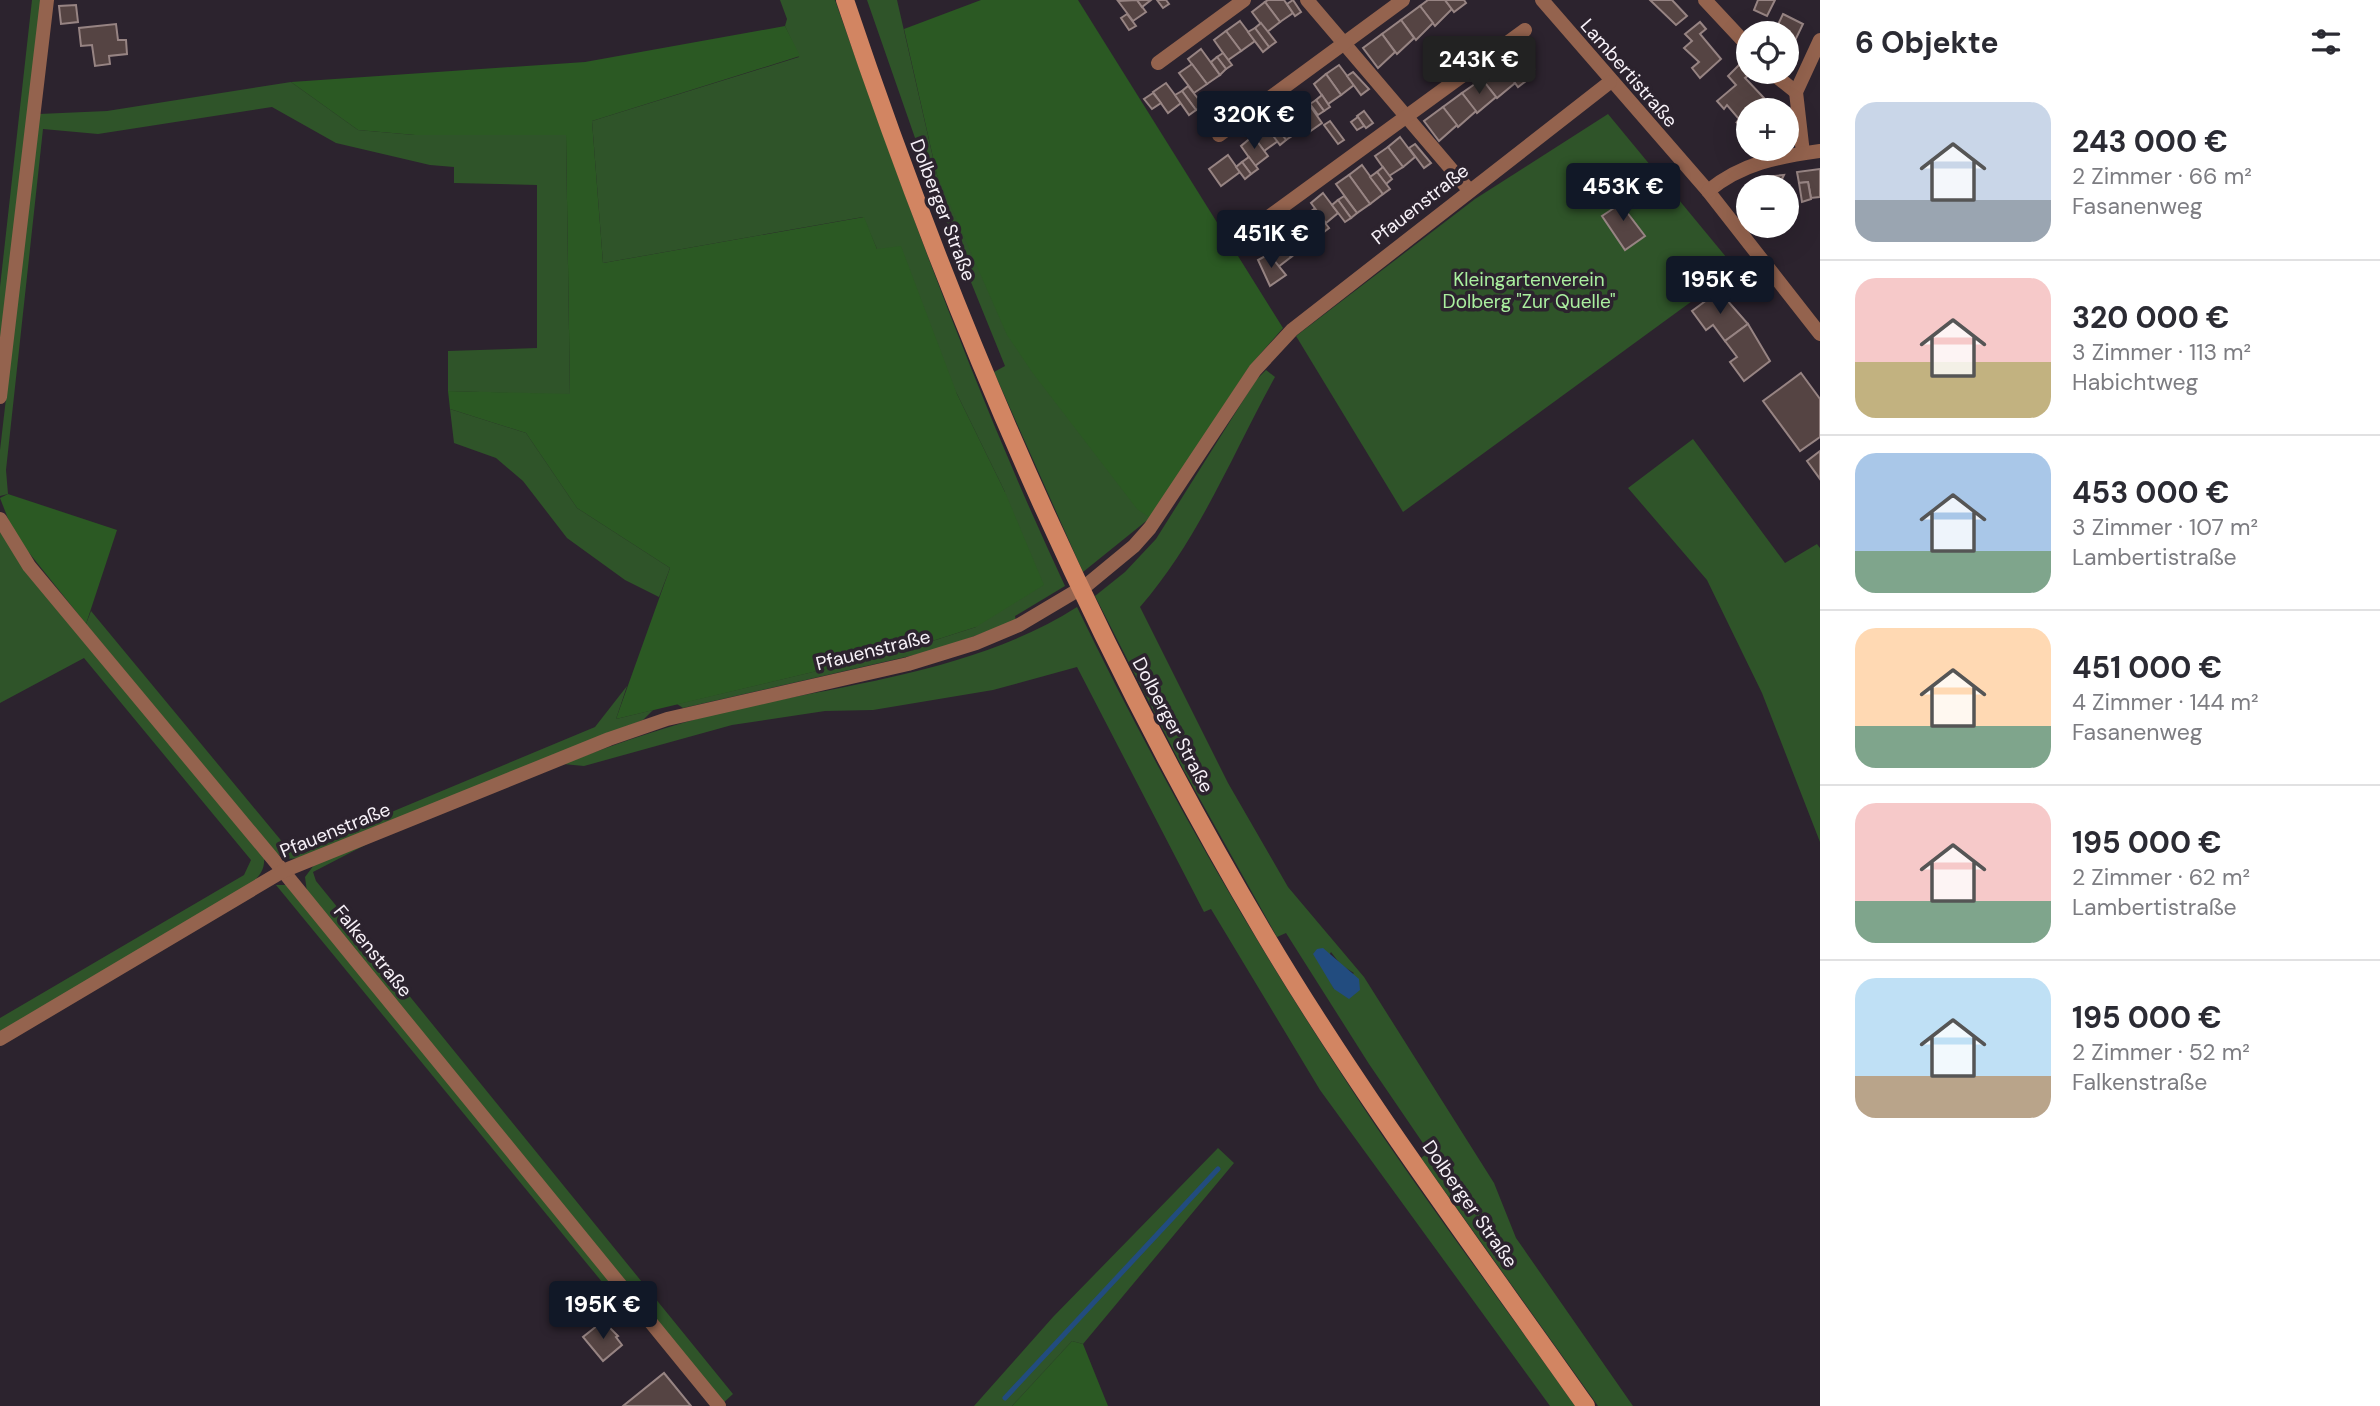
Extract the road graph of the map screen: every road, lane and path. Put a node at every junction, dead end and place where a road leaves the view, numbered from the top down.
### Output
1 (47, 0) edge
2 (845, 0) edge
3 (1244, 0) edge
4 (1307, 0) edge
5 (1403, 0) edge
6 (1542, 0) edge
7 (1705, 0) edge
8 (1525, 30) dead end
9 (1736, 33) edge
10 (1820, 40) edge
11 (1344, 44) junction
12 (1158, 63) dead end
13 (1610, 82) junction
14 (1786, 84) edge
15 (1796, 92) junction
16 (1406, 117) junction
17 (1219, 135) dead end
18 (1820, 151) edge
19 (1802, 153) junction
20 (1468, 190) junction
21 (1707, 191) junction
22 (1248, 232) dead end
23 (1820, 334) edge
24 (0, 397) edge
25 (0, 519) edge
26 (283, 871) junction
27 (0, 1039) edge
28 (719, 1406) edge
29 (1586, 1406) edge

1 - 24 street
2 - 29 main road, Dolberger Straße
3 - 12 street
4 - 11 street
5 - 11 street
6 - 13 street, Lambertistraße
7 - 9 street
8 - 16 street
10 - 15 street
11 - 16 street
11 - 17 street
13 - 20 street, Pfauenstraße
13 - 21 street, Lambertistraße
14 - 15 street
15 - 19 street
16 - 20 street
16 - 22 street
18 - 19 street
19 - 21 street
20 - 26 street, Pfauenstraße
21 - 23 street, Lambertistraße
25 - 26 street, Falkenstraße
26 - 27 street, Pfauenstraße
26 - 28 street, Falkenstraße

